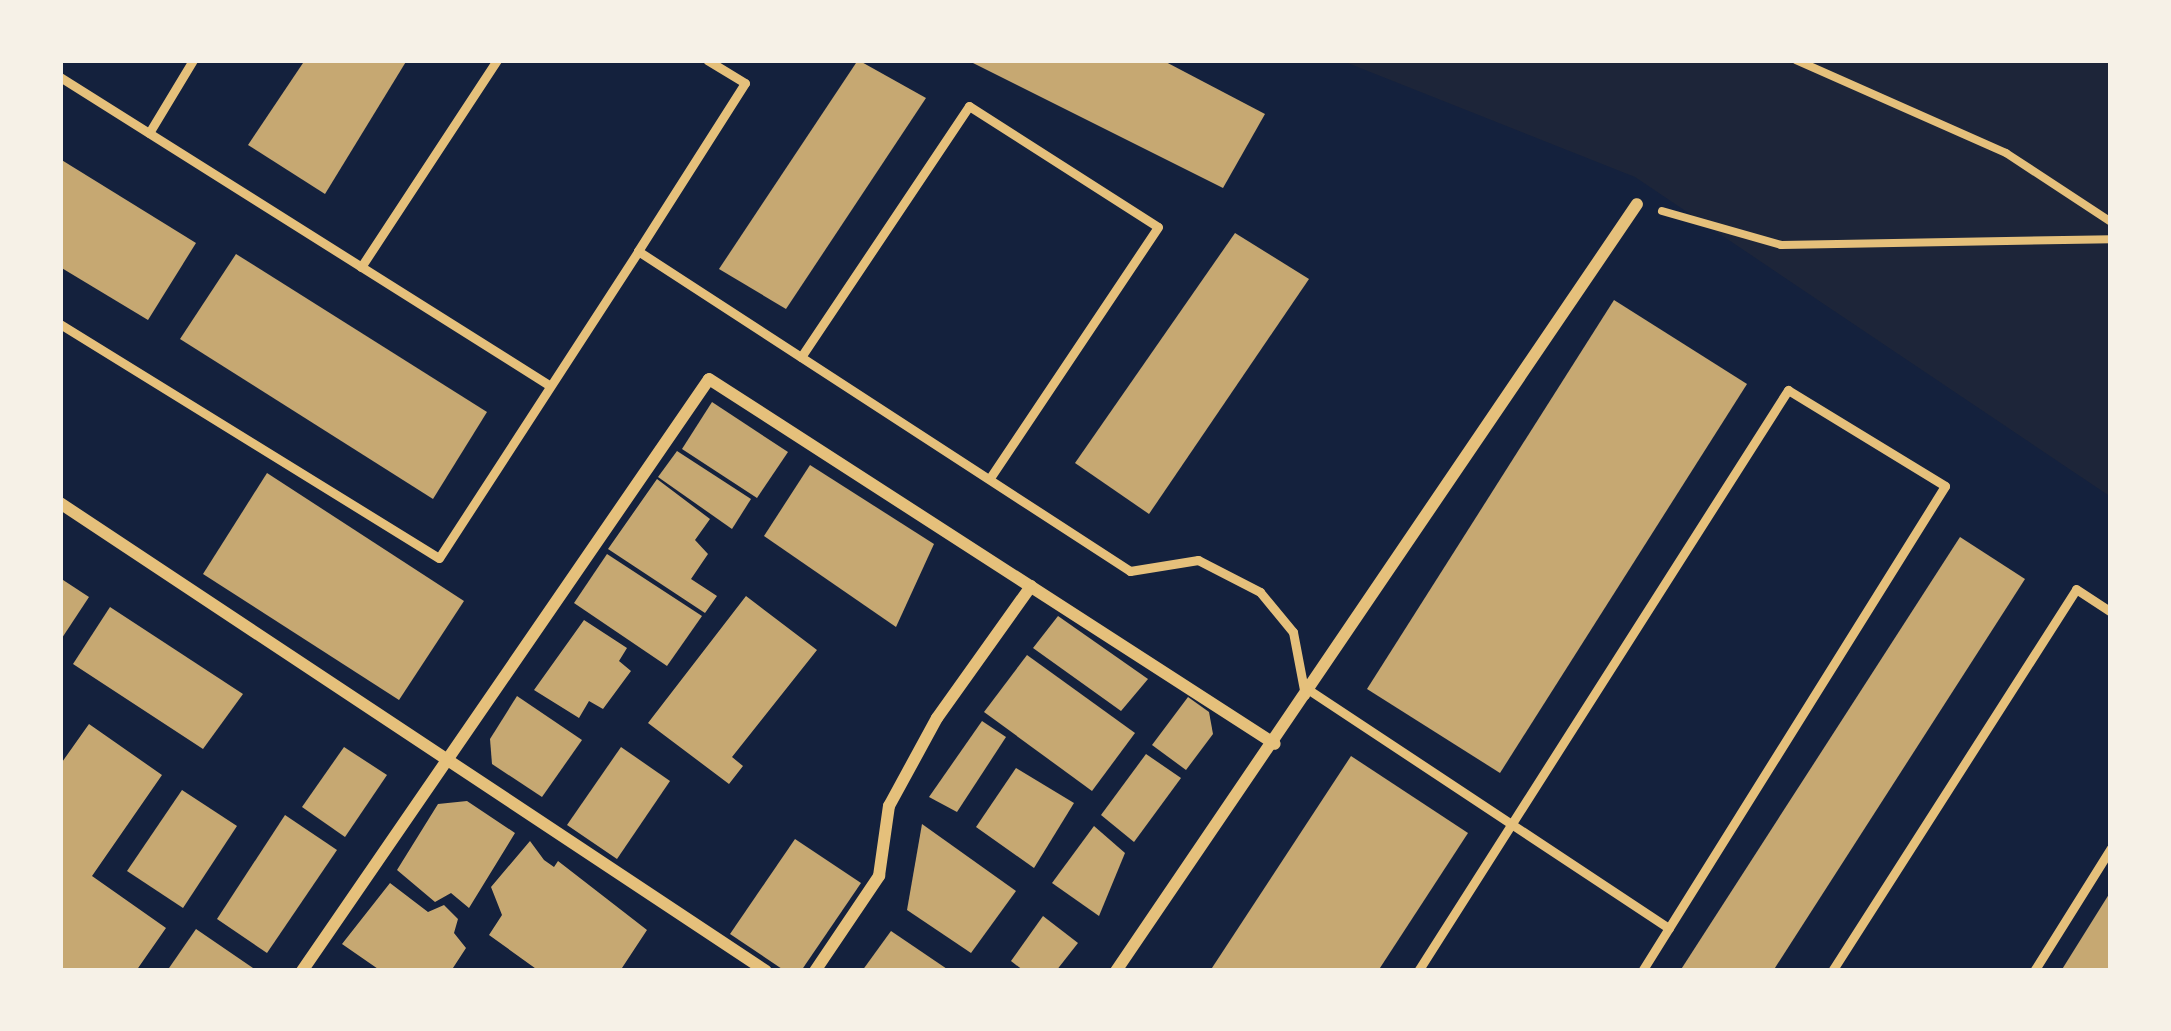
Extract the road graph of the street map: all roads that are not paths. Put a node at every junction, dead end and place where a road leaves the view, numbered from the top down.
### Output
1 (193, 60) edge
2 (497, 60) edge
3 (706, 60) edge
4 (60, 76) edge
5 (148, 133) junction
6 (1637, 204) road end
7 (638, 251) junction
8 (361, 267) junction
9 (60, 324) edge
10 (801, 357) junction
11 (549, 385) junction
12 (989, 479) junction
13 (60, 503) edge
14 (1031, 586) junction
15 (2111, 612) edge
16 (1309, 696) junction
17 (1275, 744) junction
18 (448, 759) junction
19 (1513, 825) junction
20 (2111, 848) edge
21 (1669, 928) junction
22 (302, 971) edge
23 (766, 971) edge
24 (815, 971) edge
25 (1116, 971) edge
26 (1418, 971) edge
27 (1642, 971) edge
28 (1832, 971) edge
29 (2034, 971) edge

1 - 5 lane
2 - 8 lane
3 - 7 lane
4 - 5 lane
5 - 8 lane
6 - 16 street
7 - 10 lane
7 - 11 lane
8 - 11 lane
9 - 11 lane
10 - 12 lane
10 - 12 lane
12 - 16 lane
13 - 18 street
14 - 17 street
14 - 18 street
14 - 24 street
15 - 28 lane
16 - 17 street
16 - 19 lane
17 - 25 street
18 - 22 street
18 - 23 street
19 - 21 lane
19 - 21 lane
19 - 26 lane
20 - 29 lane
21 - 27 lane

